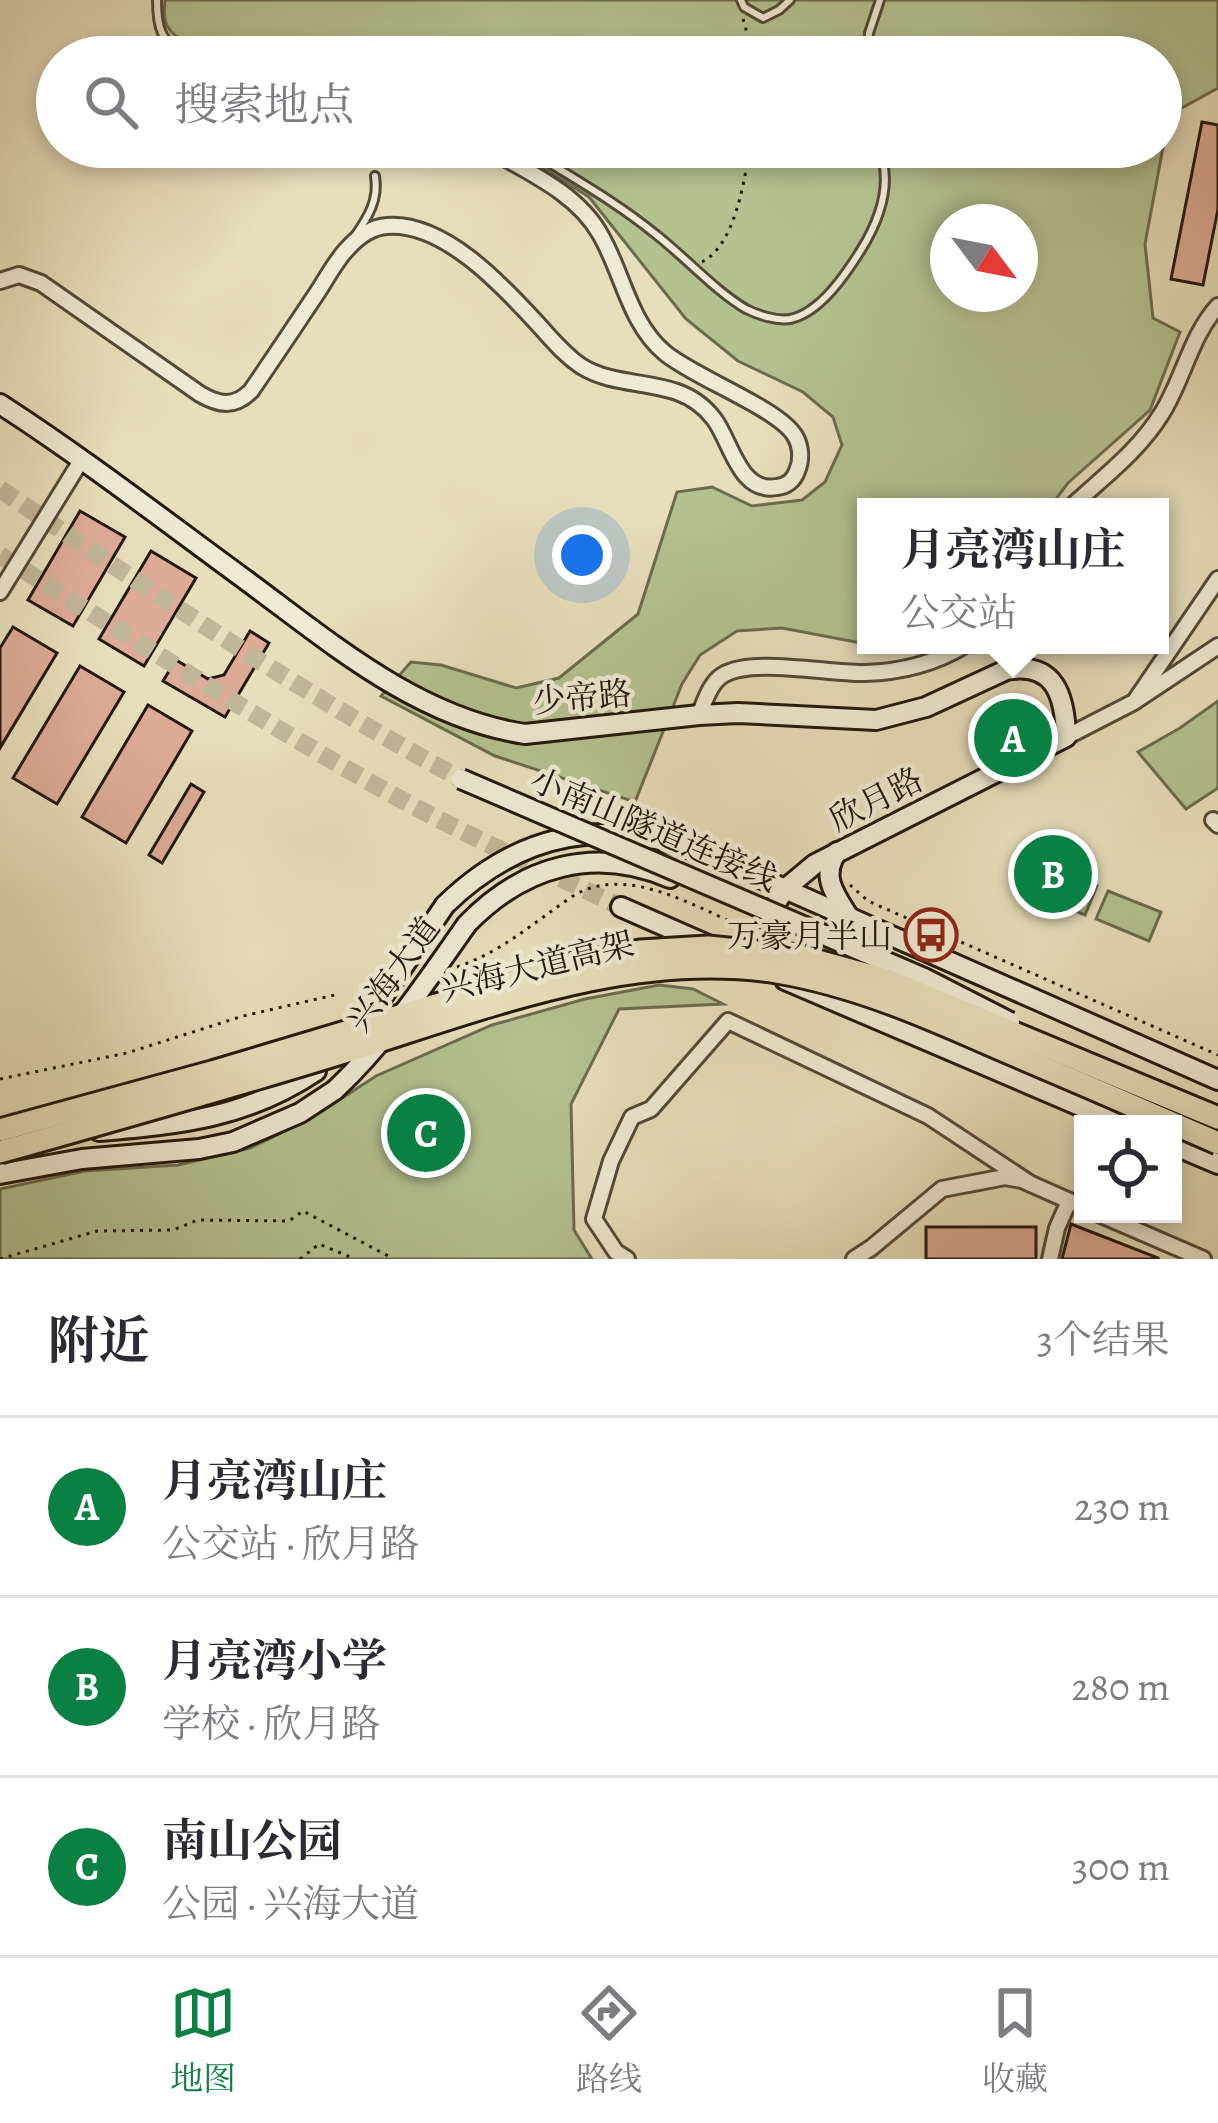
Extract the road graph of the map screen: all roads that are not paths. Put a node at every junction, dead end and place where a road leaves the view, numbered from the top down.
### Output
1 (157, 0) edge
2 (741, 0) edge
3 (790, 0) edge
4 (880, 0) edge
5 (162, 36) edge
6 (869, 36) edge
7 (521, 168) edge
8 (557, 168) edge
9 (885, 168) edge
10 (375, 176) dead end
11 (346, 249) junction
12 (0, 281) edge
13 (1218, 306) edge
14 (0, 404) edge
15 (82, 459) junction
16 (1081, 498) edge
17 (1218, 579) edge
18 (0, 592) edge
19 (1218, 646) edge
20 (1169, 651) edge
21 (947, 654) edge
22 (1167, 654) edge
23 (1134, 702) junction
24 (699, 715) junction
25 (1066, 737) junction
26 (461, 778) tunnel mouth
27 (837, 852) junction
28 (785, 889) junction
29 (621, 907) tunnel mouth
30 (849, 917) junction
31 (766, 919) junction
32 (1083, 1060) junction
33 (1218, 1080) edge
34 (1101, 1115) edge
35 (1218, 1118) edge
36 (1218, 1129) edge
37 (0, 1130) edge
38 (0, 1140) edge
39 (1218, 1143) edge
40 (1182, 1149) edge
41 (0, 1152) edge
42 (1218, 1164) edge
43 (0, 1174) edge
44 (1031, 1184) junction
45 (1074, 1203) edge
46 (1074, 1207) edge
47 (1120, 1223) edge
48 (627, 1259) edge
49 (854, 1259) edge
50 (1051, 1259) edge
51 (1203, 1259) edge

1 - 5 lane
2 - 3 lane
4 - 6 lane
7 - 11 street
8 - 9 lane
10 - 11 lane
11 - 12 street
13 - 16 street
14 - 15 street, 少帝路
15 - 18 street
15 - 24 street, 少帝路
17 - 20 street
19 - 23 street, 欣月路
21 - 24 street
22 - 23 street
23 - 25 street, 欣月路
24 - 25 street, 少帝路
25 - 27 street, 欣月路
26 - 32 street, 小南山隧道连接线, bridge
27 - 28 street, 欣月路
27 - 30 street
28 - 30 street, 兴海大道
28 - 31 street, 欣月路
28 - 38 street, 兴海大道, bridge
29 - 34 street
30 - 33 street, 兴海大道
31 - 36 street, 兴海大道
31 - 43 street, 兴海大道, bridge
32 - 35 main road, 兴海大道高架, bridge
32 - 37 main road, 兴海大道高架, bridge
39 - 41 main road, 兴海大道高架, bridge
40 - 42 street
44 - 45 street
44 - 48 street
44 - 49 street
46 - 50 street
47 - 51 street

